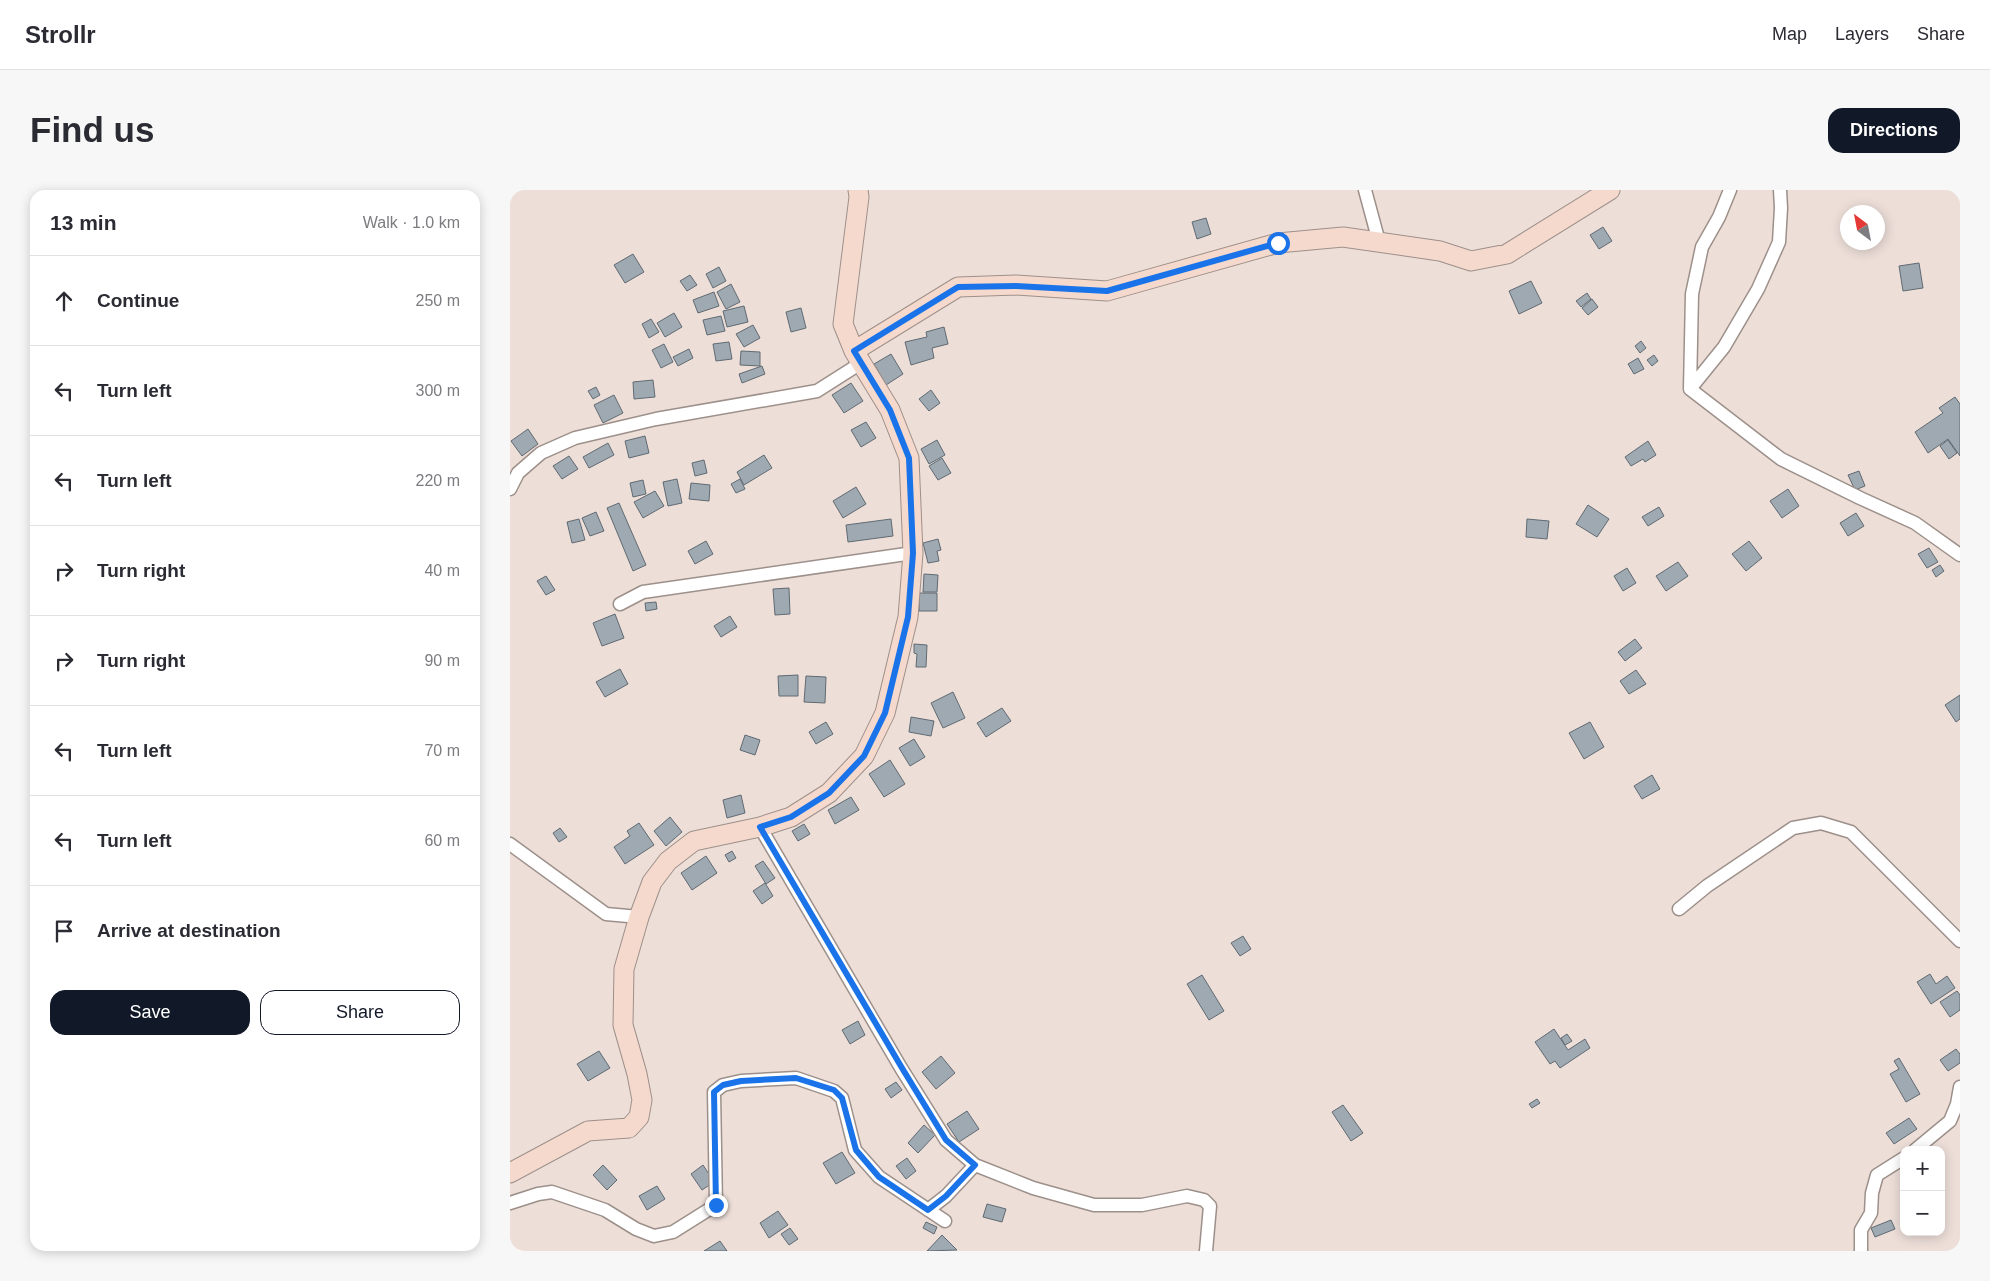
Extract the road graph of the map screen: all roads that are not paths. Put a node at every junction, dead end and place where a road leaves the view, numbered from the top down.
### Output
1 (858, 190) edge
2 (1365, 190) edge
3 (1610, 190) edge
4 (1730, 190) edge
5 (1780, 190) edge
6 (1379, 242) junction
7 (857, 357) junction
8 (1690, 389) junction
9 (510, 489) edge
10 (913, 553) junction
11 (1960, 554) edge
12 (620, 604) dead end
13 (760, 827) junction
14 (513, 851) edge
15 (1679, 909) dead end
16 (639, 917) junction
17 (1960, 941) edge
18 (1960, 1087) edge
19 (1920, 1146) edge
20 (1900, 1161) edge
21 (975, 1165) junction
22 (510, 1173) edge
23 (510, 1203) edge
24 (928, 1210) junction
25 (945, 1221) dead end
26 (1206, 1251) edge
27 (1861, 1251) edge

1 - 7 main road
2 - 6 street
3 - 6 main road
4 - 8 street
5 - 8 street
6 - 7 main road
7 - 9 street
7 - 10 main road
8 - 11 street
10 - 12 street
10 - 13 main road
13 - 16 main road
13 - 21 street
14 - 16 street
15 - 17 street
16 - 22 main road
18 - 19 street
20 - 27 street
21 - 24 street
21 - 26 street
23 - 24 street
24 - 25 street

